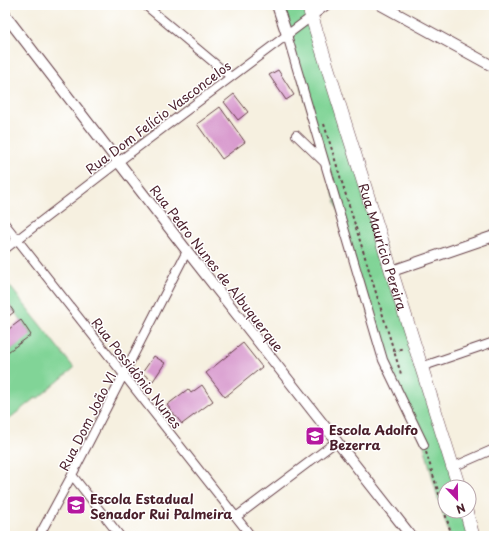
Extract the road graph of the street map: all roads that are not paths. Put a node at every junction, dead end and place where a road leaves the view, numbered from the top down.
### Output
1 (145, 5) edge
2 (277, 5) edge
3 (327, 5) edge
4 (381, 5) edge
5 (310, 11) edge
6 (5, 15) edge
7 (287, 35) junction
8 (494, 67) edge
9 (231, 78) junction
10 (296, 135) dead end
11 (118, 162) junction
12 (325, 162) junction
13 (5, 224) edge
14 (494, 236) edge
15 (18, 239) junction
16 (5, 249) edge
17 (187, 251) junction
18 (392, 271) junction
19 (494, 342) edge
20 (421, 367) junction
21 (124, 375) junction
22 (338, 442) junction
23 (424, 445) road end
24 (494, 449) edge
25 (453, 467) junction
26 (72, 475) junction
27 (456, 479) edge
28 (236, 518) junction
29 (468, 519) edge
30 (39, 536) edge
31 (120, 536) edge
32 (251, 536) edge
33 (411, 536) edge
34 (473, 536) edge

1 - 9 street
2 - 7 street
3 - 5 street, Rua Dom Felício Vasconcelos
4 - 8 street
5 - 7 street, Rua Dom Felício Vasconcelos
5 - 18 main road, Rua Maurício Pereira
6 - 11 street, Rua Pedro Nunes de Albuquerque
7 - 9 street, Rua Dom Felício Vasconcelos
7 - 12 street
9 - 11 street, Rua Dom Felício Vasconcelos
10 - 12 street
11 - 15 street, Rua Dom Felício Vasconcelos
11 - 17 street, Rua Pedro Nunes de Albuquerque
12 - 23 street
13 - 15 street, Rua Possidônio Nunes
14 - 18 street
15 - 16 street, Rua Dom Felício Vasconcelos
15 - 21 street, Rua Possidônio Nunes
17 - 21 street, Rua Dom João VI
17 - 22 street, Rua Pedro Nunes de Albuquerque
18 - 20 main road, Rua Maurício Pereira
19 - 20 street
20 - 25 main road, Rua Maurício Pereira
21 - 26 street, Rua Dom João VI
21 - 28 street, Rua Possidônio Nunes
22 - 28 street
22 - 33 street, Rua Pedro Nunes de Albuquerque
24 - 25 street
25 - 27 main road, Rua Maurício Pereira
26 - 30 street, Rua Dom João VI
26 - 31 street
28 - 32 street, Rua Possidônio Nunes
29 - 34 main road

